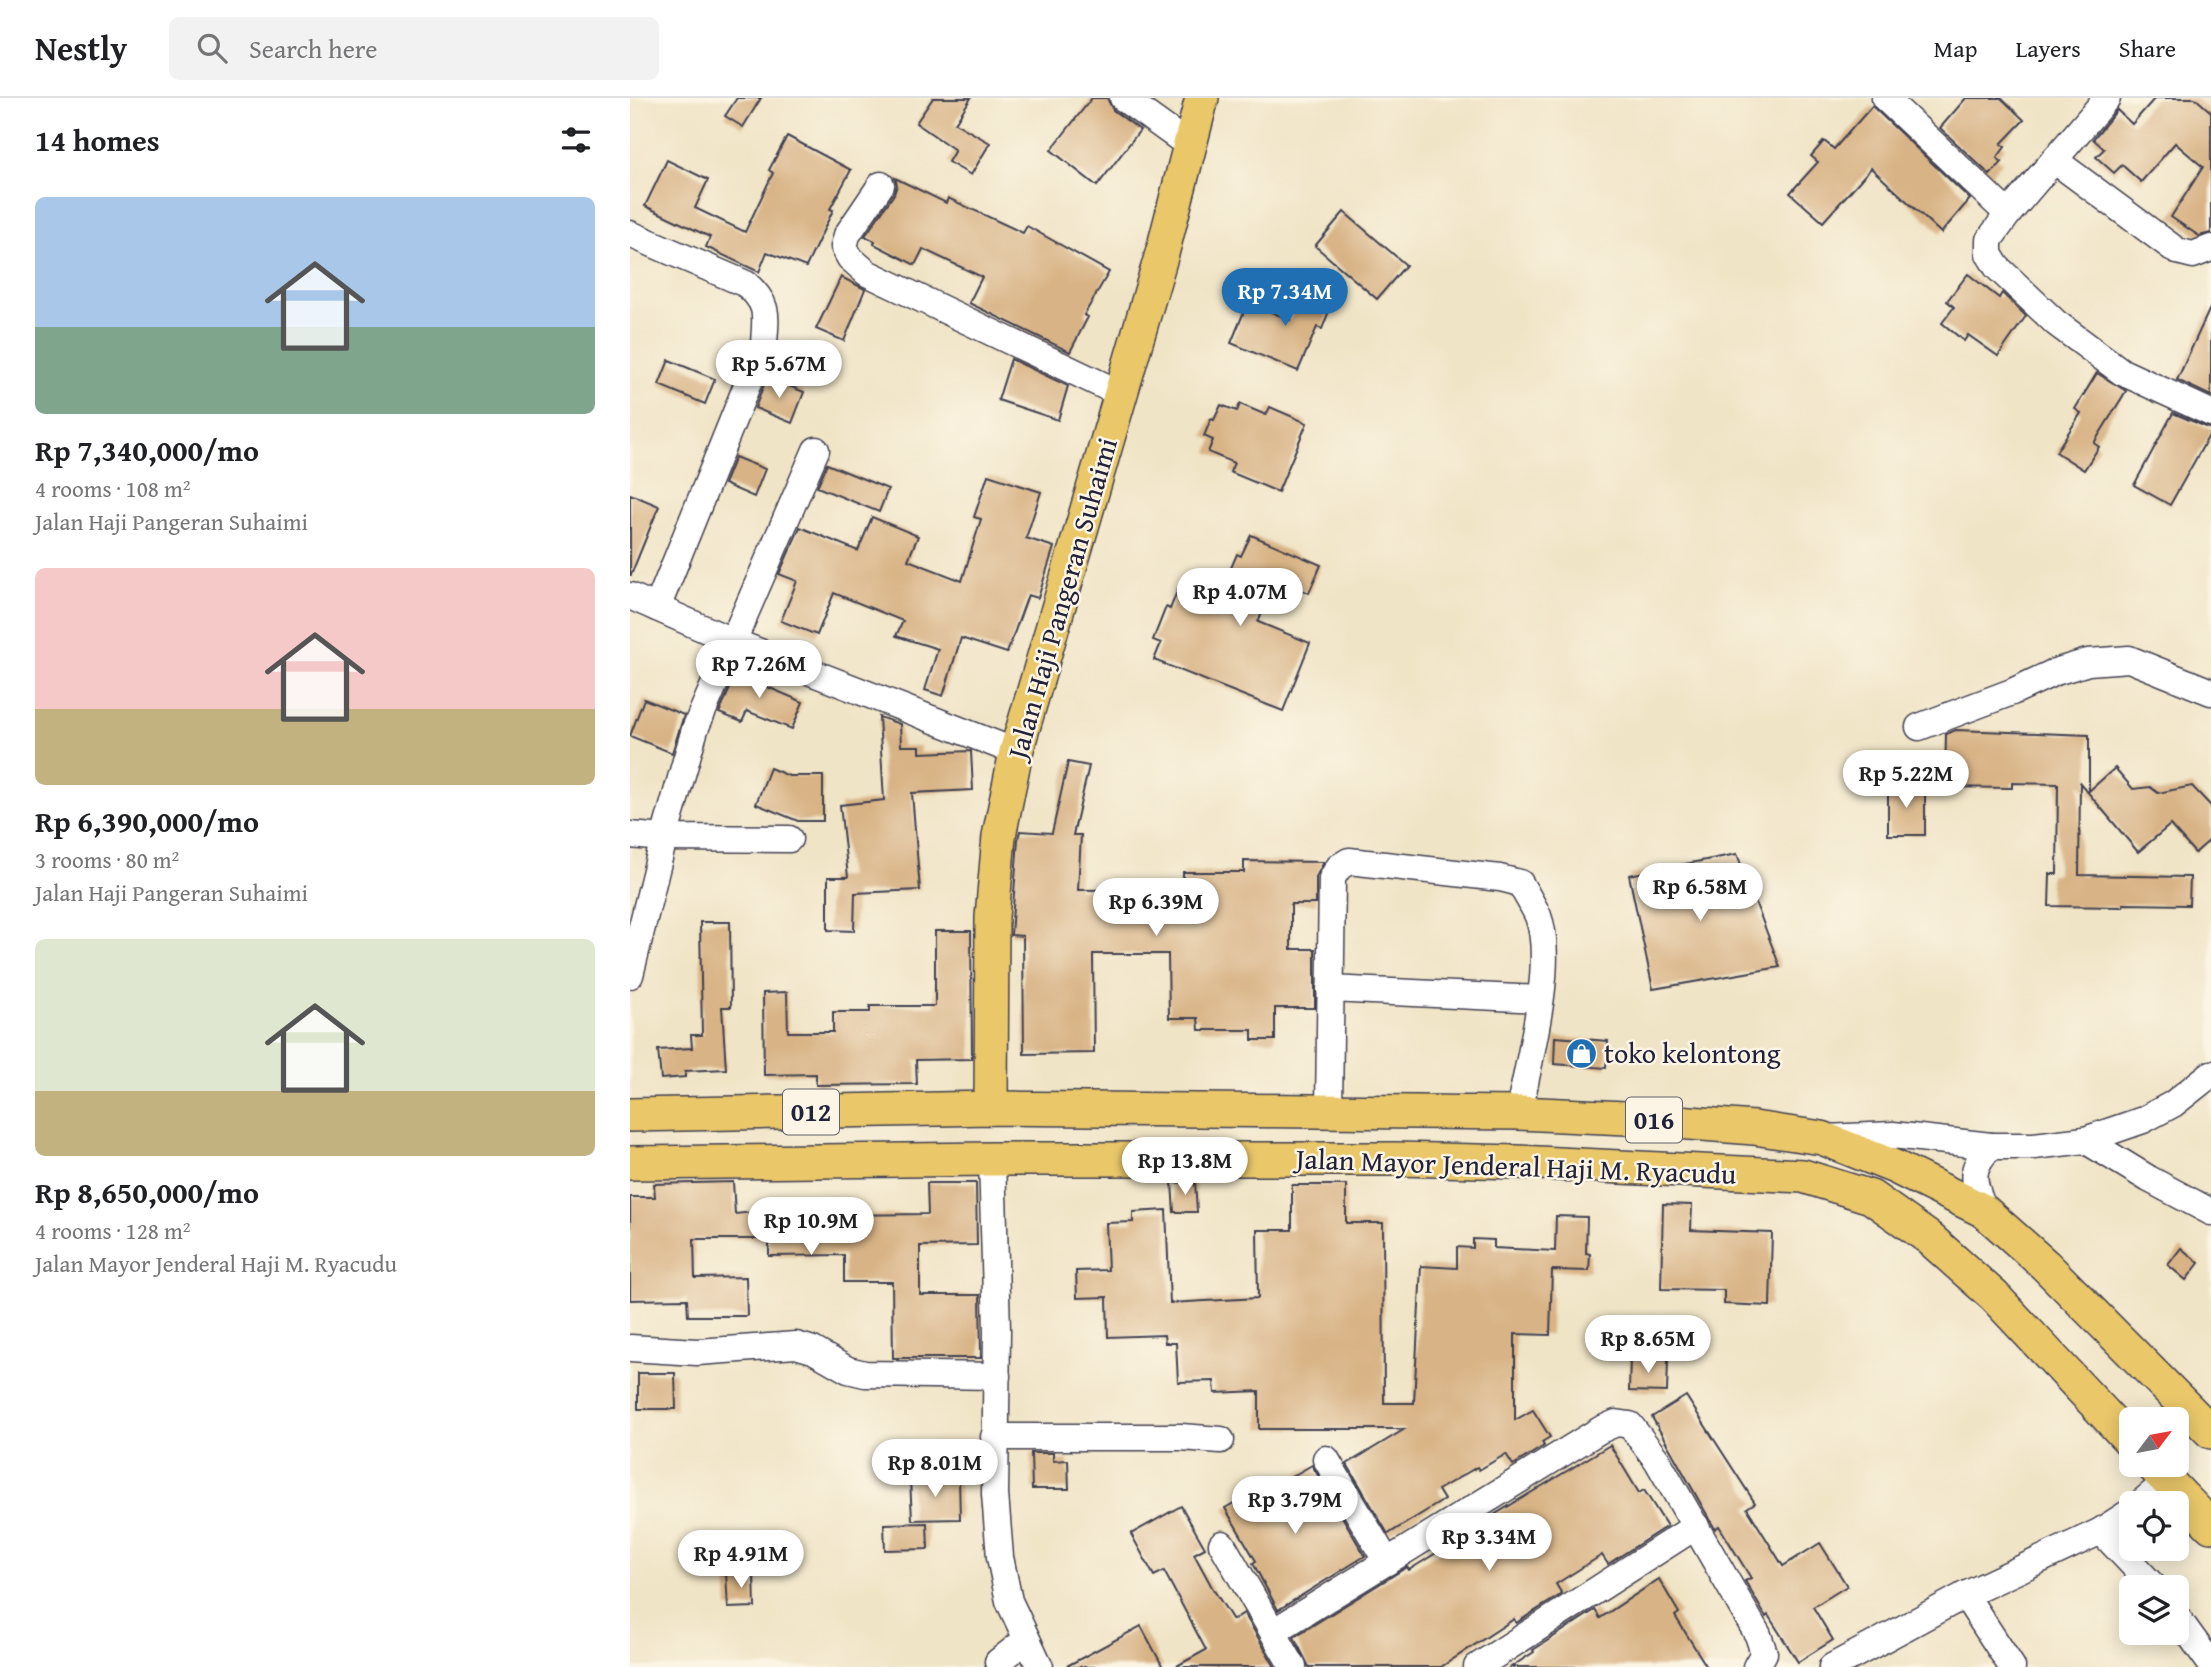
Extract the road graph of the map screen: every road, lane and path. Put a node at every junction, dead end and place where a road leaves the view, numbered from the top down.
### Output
1 (1123, 98) edge
2 (1202, 98) edge
3 (1885, 98) edge
4 (2106, 98) edge
5 (1191, 146) junction
6 (2054, 160) junction
7 (881, 185) dead end
8 (2008, 214) junction
9 (630, 234) edge
10 (2211, 248) edge
11 (1122, 394) junction
12 (2211, 413) edge
13 (816, 450) dead end
14 (630, 596) edge
15 (657, 608) junction
16 (734, 642) junction
17 (2211, 692) edge
18 (1919, 727) dead end
19 (1016, 752) junction
20 (630, 835) edge
21 (664, 838) junction
22 (789, 839) dead end
23 (630, 975) edge
24 (1330, 989) junction
25 (1540, 999) junction
26 (2211, 1074) edge
27 (991, 1108) junction
28 (1329, 1110) junction
29 (1519, 1113) junction
30 (630, 1115) edge
31 (1822, 1138) junction
32 (2085, 1140) junction
33 (1991, 1146) junction
34 (992, 1159) junction
35 (1518, 1162) junction
36 (630, 1163) edge
37 (1984, 1212) junction
38 (2211, 1212) edge
39 (630, 1348) edge
40 (997, 1376) junction
41 (2119, 1429) edge
42 (2211, 1432) edge
43 (994, 1437) junction
44 (1221, 1440) dead end
45 (1326, 1459) dead end
46 (2164, 1477) edge
47 (2119, 1519) edge
48 (1696, 1526) junction
49 (2211, 1526) edge
50 (2101, 1531) junction
51 (1222, 1544) dead end
52 (1387, 1562) junction
53 (2143, 1575) edge
54 (1965, 1595) junction
55 (1273, 1632) junction
56 (2189, 1634) edge
57 (1026, 1640) junction
58 (2211, 1664) edge
59 (1001, 1667) edge
60 (1040, 1667) edge
61 (1293, 1667) edge
62 (1477, 1667) edge
63 (1756, 1667) edge
64 (1832, 1667) edge
65 (2012, 1667) edge

1 - 5 street
2 - 5 main road, Jalan Haji Pangeran Suhaimi
3 - 8 street
4 - 6 street
5 - 11 main road, Jalan Haji Pangeran Suhaimi
6 - 8 street
6 - 10 street
7 - 11 street
8 - 12 street
9 - 15 street
11 - 19 main road, Jalan Haji Pangeran Suhaimi
13 - 16 street
14 - 15 street
15 - 16 street
16 - 19 street
16 - 21 street
17 - 18 street
19 - 27 main road, Jalan Haji Pangeran Suhaimi
20 - 21 street
21 - 22 street
21 - 23 street
24 - 25 street
24 - 25 street
24 - 28 street
25 - 29 street
26 - 32 street
27 - 28 main road, Jalan Mayor Jenderal Haji M. Ryacudu / 016
27 - 30 main road, Jalan Mayor Jenderal Haji M. Ryacudu / 012
28 - 29 main road, Jalan Mayor Jenderal Haji M. Ryacudu / 016
29 - 31 main road, Jalan Mayor Jenderal Haji M. Ryacudu / 016
29 - 35 main road
31 - 33 street
31 - 37 main road, Jalan Mayor Jenderal Haji M. Ryacudu / 016
32 - 33 street
32 - 38 street
33 - 37 street
34 - 35 main road, Jalan Mayor Jenderal Haji M. Ryacudu / 016
34 - 36 main road, Jalan Mayor Jenderal Haji M. Ryacudu / 012
34 - 40 street
35 - 41 main road, Jalan Mayor Jenderal Haji M. Ryacudu / 016
37 - 42 main road, Jalan Mayor Jenderal Haji M. Ryacudu / 016
39 - 40 street
40 - 43 street
43 - 44 street
43 - 57 street
45 - 52 street
46 - 49 main road
47 - 50 street
48 - 52 street
48 - 62 street
48 - 63 street
50 - 53 street
50 - 54 street
51 - 55 street
52 - 55 street
54 - 64 street
54 - 65 street
55 - 61 street
56 - 58 street
57 - 59 street
57 - 60 street

